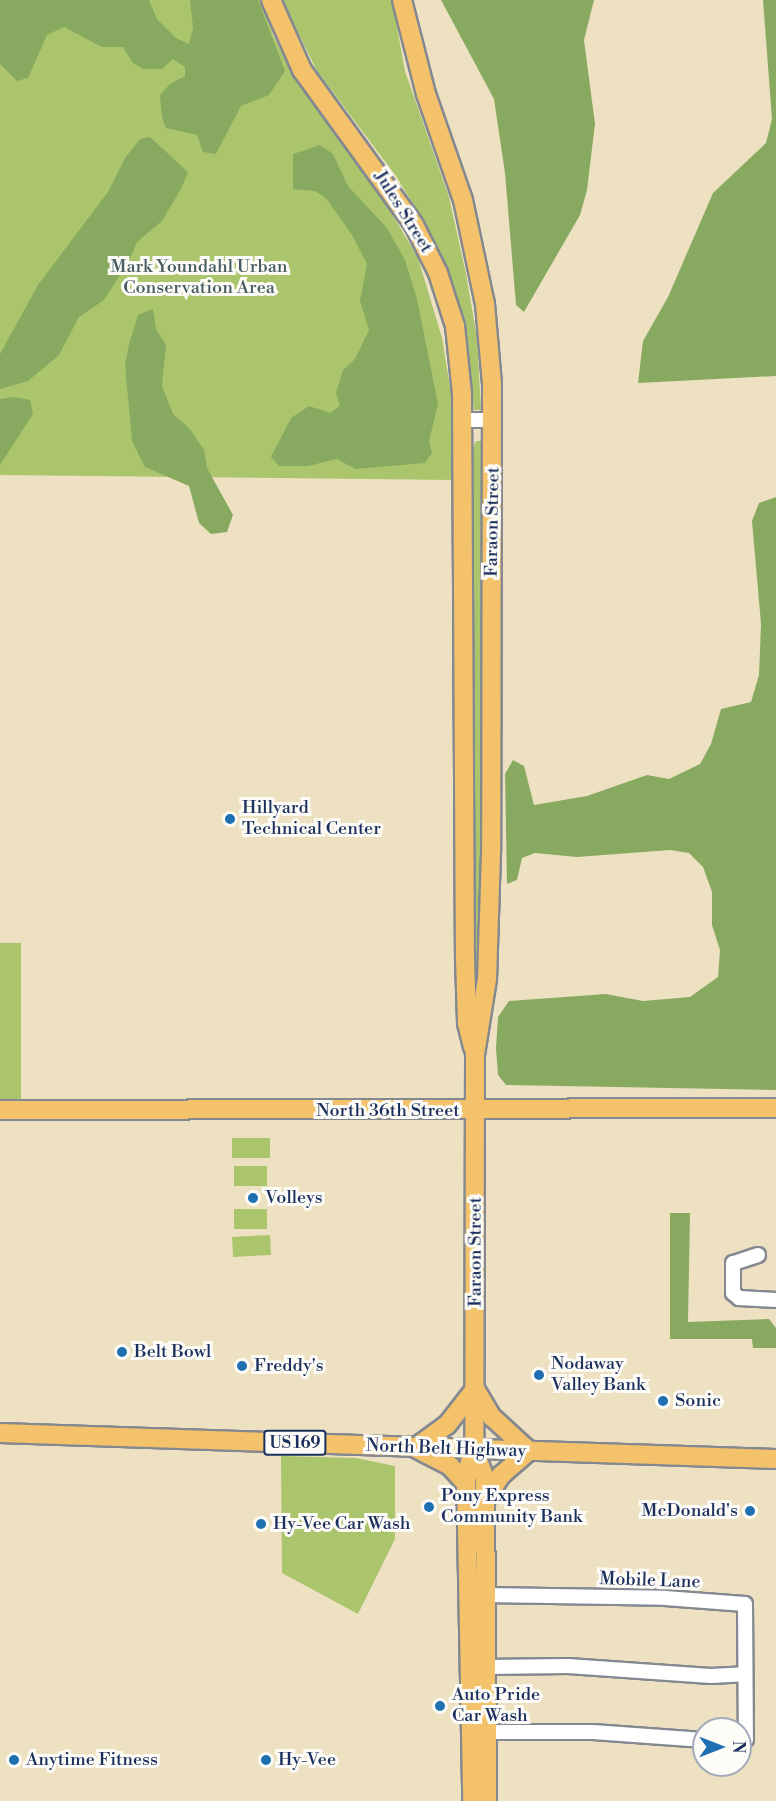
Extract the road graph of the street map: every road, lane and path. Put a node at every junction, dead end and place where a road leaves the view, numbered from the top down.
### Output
1 (271, 0) edge
2 (402, 0) edge
3 (463, 420) junction
4 (493, 420) junction
5 (475, 1055) junction
6 (776, 1108) edge
7 (0, 1110) edge
8 (475, 1111) junction
9 (758, 1255) dead end
10 (776, 1300) edge
11 (475, 1389) junction
12 (0, 1433) edge
13 (415, 1448) junction
14 (474, 1450) junction
15 (529, 1452) junction
16 (776, 1459) edge
17 (466, 1484) junction
18 (485, 1500) junction
19 (484, 1595) junction
20 (485, 1667) junction
21 (744, 1674) junction
22 (745, 1717) edge
23 (487, 1732) junction
24 (692, 1739) edge
25 (472, 1801) edge
26 (487, 1801) edge

1 - 3 main road, Jules Street
2 - 4 main road, Faraon Street
3 - 4 street
3 - 5 main road, Faraon Street
4 - 5 main road, Faraon Street
5 - 8 main road, Faraon Street
6 - 8 main road, North 36th Street
7 - 8 main road, North 36th Street
8 - 11 main road, Faraon Street
9 - 10 street
11 - 13 main road
11 - 14 main road, Faraon Street
11 - 15 main road
12 - 13 main road, North Belt Highway / US 169
13 - 14 main road, North Belt Highway / US 169
13 - 17 main road
14 - 15 main road, North Belt Highway / US 169
14 - 17 main road, Faraon Street
14 - 18 main road, Faraon Street
15 - 16 main road, North Belt Highway / US 169
15 - 18 main road
17 - 25 main road, Faraon Street
18 - 19 main road, Faraon Street
19 - 20 main road, Faraon Street
19 - 21 street, Mobile Lane
20 - 21 street
20 - 23 main road, Faraon Street
21 - 22 street, Mobile Lane
23 - 24 street
23 - 26 main road, Faraon Street

